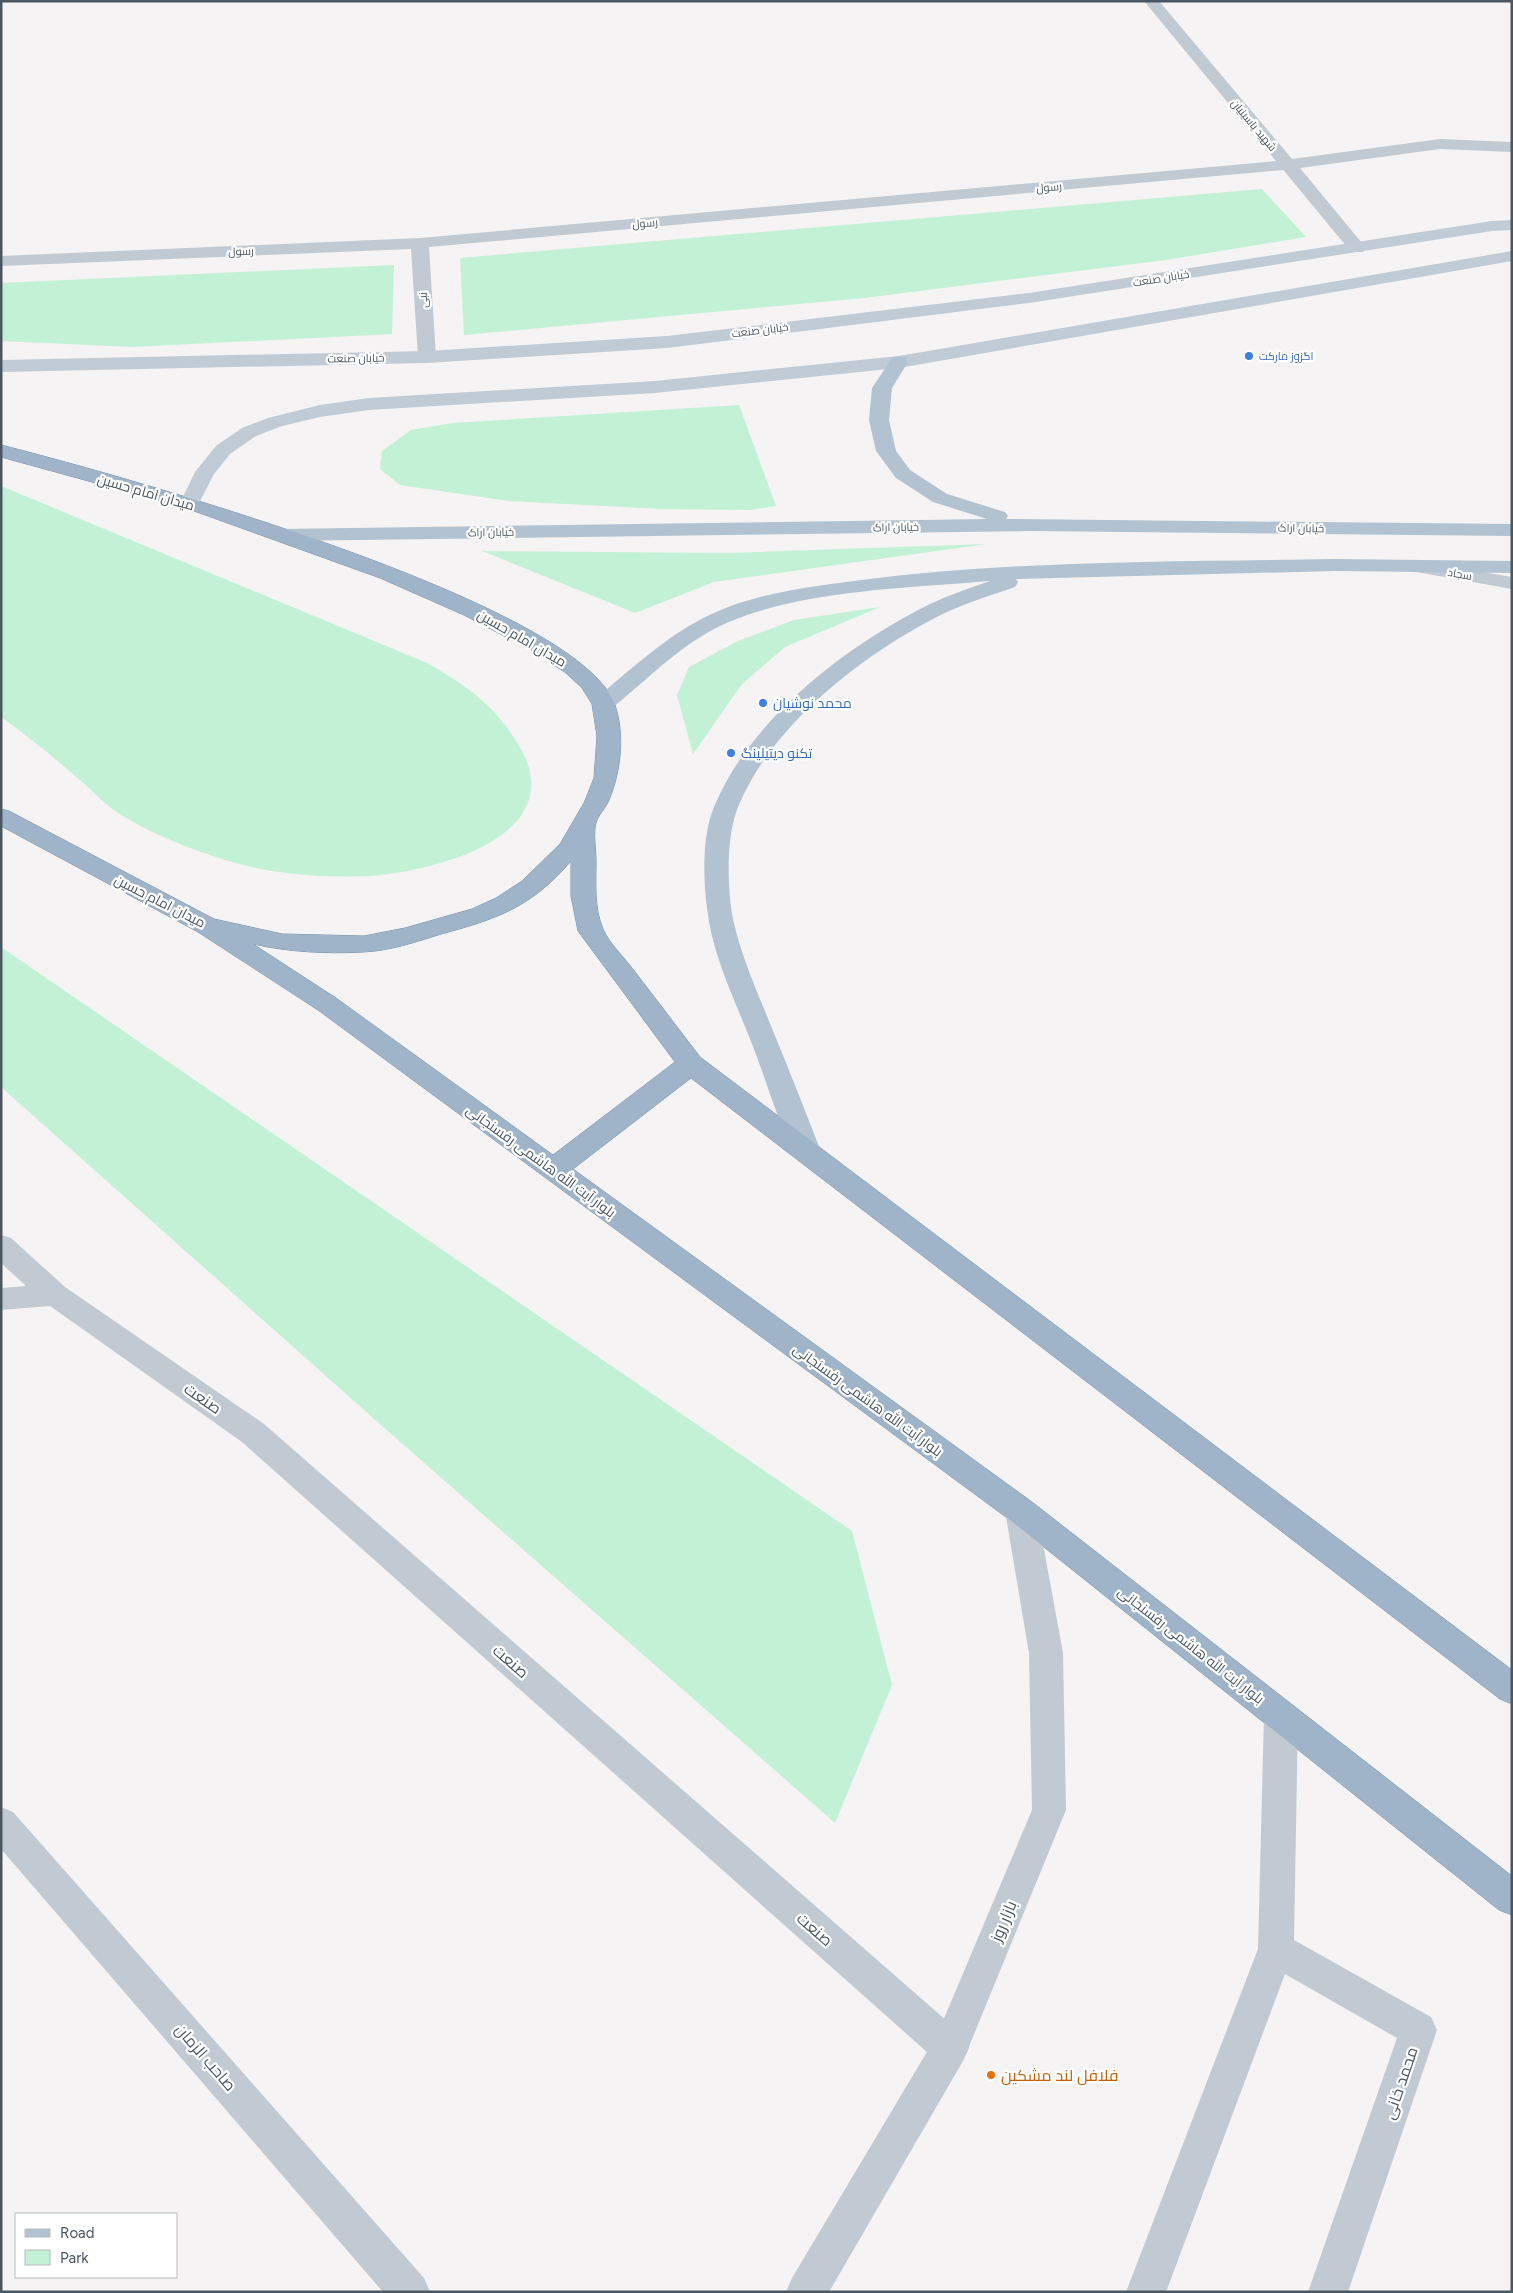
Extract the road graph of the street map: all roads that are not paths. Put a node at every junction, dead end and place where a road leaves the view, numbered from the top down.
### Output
1 (1151, 1) edge
2 (1512, 147) edge
3 (1288, 165) junction
4 (1512, 225) edge
5 (420, 243) junction
6 (1357, 248) junction
7 (1512, 256) edge
8 (1, 261) edge
9 (427, 357) junction
10 (899, 362) junction
11 (1, 366) edge
12 (1, 451) edge
13 (190, 503) junction
14 (1029, 525) junction
15 (1512, 530) edge
16 (281, 535) junction
17 (1408, 566) junction
18 (1512, 567) edge
19 (1036, 571) junction
20 (1512, 583) edge
21 (603, 704) junction
22 (1, 816) edge
23 (584, 826) junction
24 (207, 926) junction
25 (691, 1064) junction
26 (806, 1149) junction
27 (553, 1170) junction
28 (1, 1246) edge
29 (55, 1295) junction
30 (1, 1299) edge
31 (1021, 1511) junction
32 (1512, 1689) edge
33 (1281, 1716) junction
34 (1, 1823) edge
35 (1512, 1898) edge
36 (1276, 1949) junction
37 (950, 2048) junction
38 (410, 2292) edge
39 (806, 2292) edge
40 (1146, 2292) edge
41 (1328, 2292) edge

1 - 3 street, شهید یاسینیان
2 - 3 street, رسول
3 - 5 street, رسول
3 - 6 street, شهید یاسینیان
4 - 6 main road, خیابان صنعت
5 - 8 street, رسول
5 - 9 street, نبی
6 - 9 main road, خیابان صنعت
7 - 10 main road
9 - 11 main road, خیابان صنعت
10 - 13 main road
10 - 14 main road
12 - 13 highway, میدان امام حسین
13 - 16 highway, میدان امام حسین
14 - 15 main road, خیابان اراک
14 - 16 main road, خیابان اراک
16 - 21 highway, میدان امام حسین
17 - 18 main road
17 - 19 main road
17 - 20 street, سجاد
19 - 21 main road
19 - 26 main road
21 - 23 highway, میدان امام حسین
22 - 24 highway, میدان امام حسین
23 - 24 highway, میدان امام حسین
23 - 25 highway
24 - 27 highway, بلوار آیت الله هاشمی رفسنجانی
25 - 26 highway
25 - 27 highway
26 - 32 highway
27 - 31 highway, بلوار آیت الله هاشمی رفسنجانی
28 - 29 street, صنعت
29 - 30 street
29 - 37 street, صنعت
31 - 33 highway, بلوار آیت الله هاشمی رفسنجانی
31 - 37 street, بازار روز
33 - 35 highway, بلوار آیت الله هاشمی رفسنجانی
33 - 36 street
34 - 38 street, صاحب الزمان
36 - 40 street
36 - 41 street, محمد خانی
37 - 39 street, بازار روز

